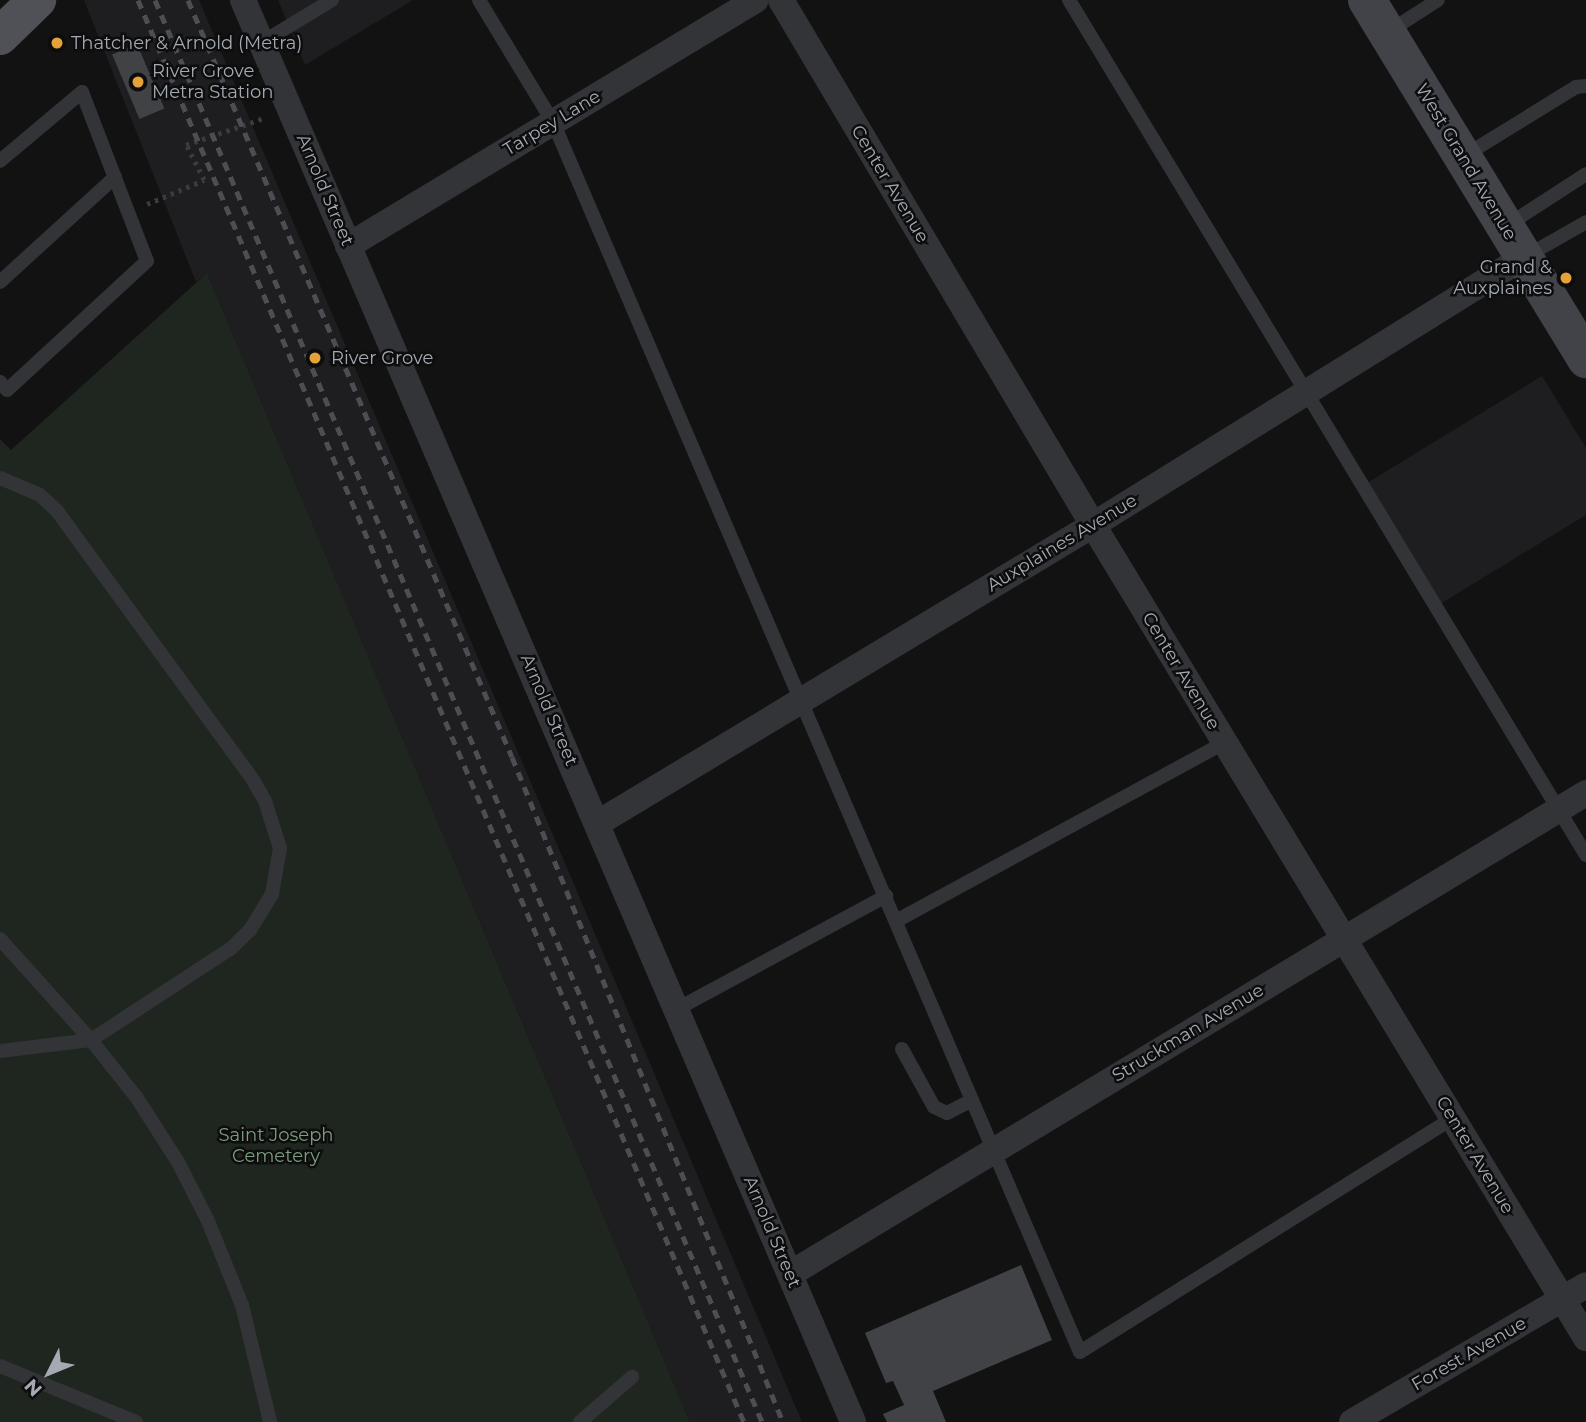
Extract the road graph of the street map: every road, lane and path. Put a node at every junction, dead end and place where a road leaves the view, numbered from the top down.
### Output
1 (37, 0) edge
2 (243, 0) edge
3 (332, 0) edge
4 (479, 0) edge
5 (755, 0) edge
6 (782, 0) edge
7 (1069, 0) edge
8 (1367, 0) edge
9 (1438, 0) edge
10 (1387, 33) junction
11 (0, 36) edge
12 (261, 43) junction
13 (1586, 86) edge
14 (292, 113) junction
15 (553, 122) junction
16 (1463, 157) junction
17 (0, 161) edge
18 (1586, 174) edge
19 (115, 177) junction
20 (128, 212) junction
21 (1586, 222) edge
22 (1515, 242) junction
23 (348, 246) junction
24 (0, 282) edge
25 (1586, 358) edge
26 (0, 382) edge
27 (1309, 391) junction
28 (0, 478) edge
29 (1093, 525) junction
30 (802, 700) junction
31 (1224, 743) junction
32 (1586, 793) edge
33 (1558, 809) junction
34 (598, 823) junction
35 (1586, 855) edge
36 (886, 896) junction
37 (896, 920) junction
38 (0, 939) edge
39 (1343, 939) junction
40 (677, 1009) junction
41 (91, 1040) junction
42 (902, 1049) dead end
43 (0, 1051) edge
44 (972, 1100) junction
45 (1452, 1119) junction
46 (994, 1150) junction
47 (790, 1274) junction
48 (1586, 1285) edge
49 (1563, 1299) junction
50 (1586, 1338) edge
51 (0, 1366) edge
52 (632, 1377) dead end
53 (136, 1422) edge
54 (270, 1422) edge
55 (580, 1422) edge
56 (853, 1422) edge
57 (1352, 1422) edge

1 - 11 main road
2 - 12 street, Arnold Street
3 - 12 lane
4 - 15 lane
5 - 15 street, Tarpey Lane
6 - 29 street, Center Avenue
7 - 27 lane
8 - 10 main road, West Grand Avenue
9 - 10 lane
10 - 16 main road, West Grand Avenue
12 - 14 street, Arnold Street
13 - 16 lane
14 - 20 path
14 - 23 street, Arnold Street
15 - 23 street, Tarpey Lane
15 - 30 lane
16 - 22 main road, West Grand Avenue
17 - 19 lane
18 - 22 lane
19 - 20 lane
19 - 24 lane
20 - 26 lane
21 - 22 lane
22 - 25 main road, West Grand Avenue
22 - 27 street, Auxplaines Avenue
23 - 34 street, Arnold Street
27 - 29 street, Auxplaines Avenue
27 - 33 lane
28 - 41 lane
29 - 30 street, Auxplaines Avenue
29 - 31 street, Center Avenue
30 - 34 street, Auxplaines Avenue
30 - 36 lane
31 - 37 lane
31 - 39 street, Center Avenue
32 - 33 street, Struckman Avenue
33 - 35 lane
33 - 39 street, Struckman Avenue
34 - 40 street, Arnold Street
36 - 37 lane
36 - 40 lane
37 - 44 lane
38 - 41 lane
39 - 45 street, Center Avenue
39 - 46 street, Struckman Avenue
40 - 47 street, Arnold Street
41 - 43 lane
41 - 54 lane
42 - 44 lane
44 - 46 lane
45 - 46 lane
45 - 49 street, Center Avenue
46 - 47 street, Struckman Avenue
47 - 56 street, Arnold Street
48 - 49 street, Forest Avenue
49 - 50 street, Center Avenue
49 - 57 street, Forest Avenue
51 - 53 lane
52 - 55 lane

